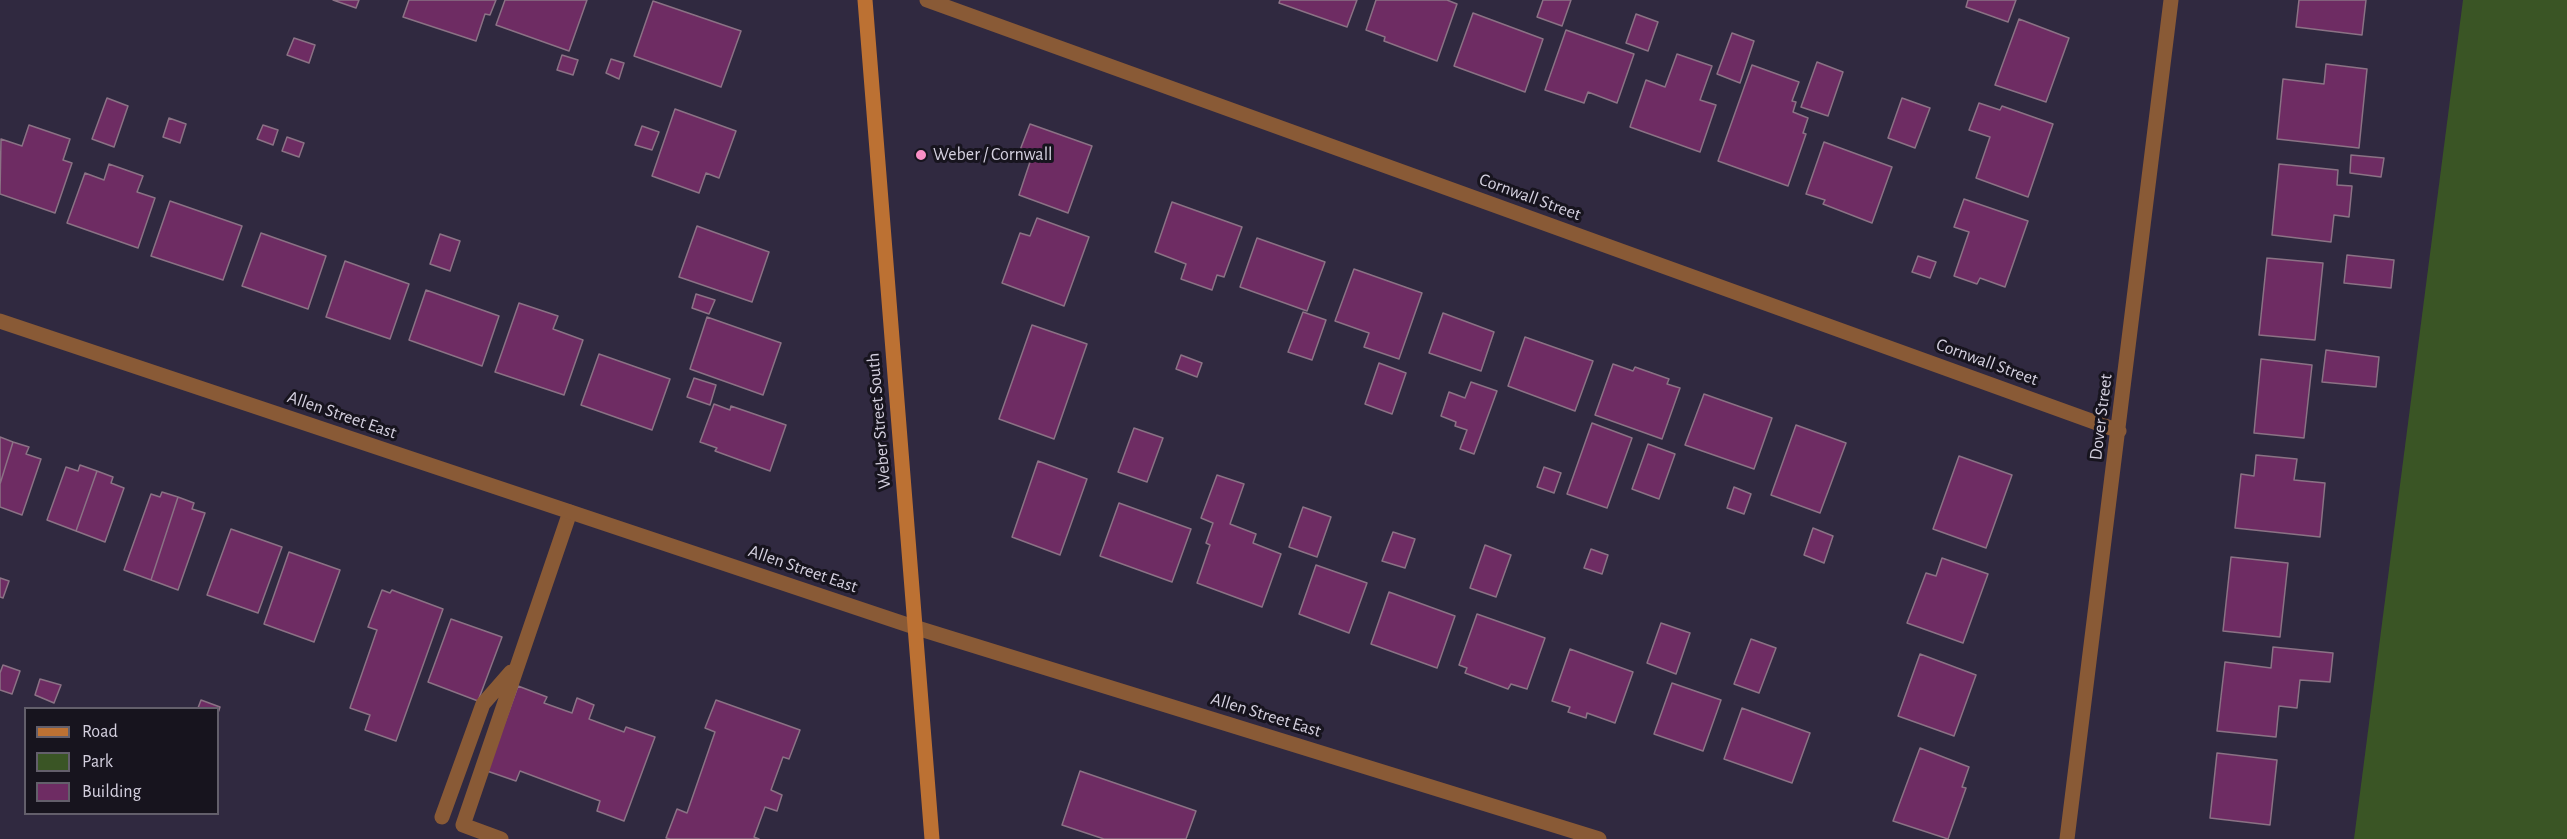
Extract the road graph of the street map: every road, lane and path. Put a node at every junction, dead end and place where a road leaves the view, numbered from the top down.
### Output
1 (865, 0) edge
2 (927, 0) edge
3 (2171, 0) edge
4 (0, 321) edge
5 (2120, 430) junction
6 (570, 512) junction
7 (914, 627) junction
8 (517, 665) junction
9 (442, 817) dead end
10 (501, 839) edge
11 (932, 839) edge
12 (1599, 839) edge
13 (2067, 839) edge

1 - 7 main road, Weber Street South
2 - 5 street, Cornwall Street
3 - 5 street, Dover Street
4 - 6 street, Allen Street East
5 - 13 street, Dover Street
6 - 7 street, Allen Street East
6 - 8 street
7 - 11 main road, Weber Street South
7 - 12 street, Allen Street East
8 - 9 street
8 - 10 street

